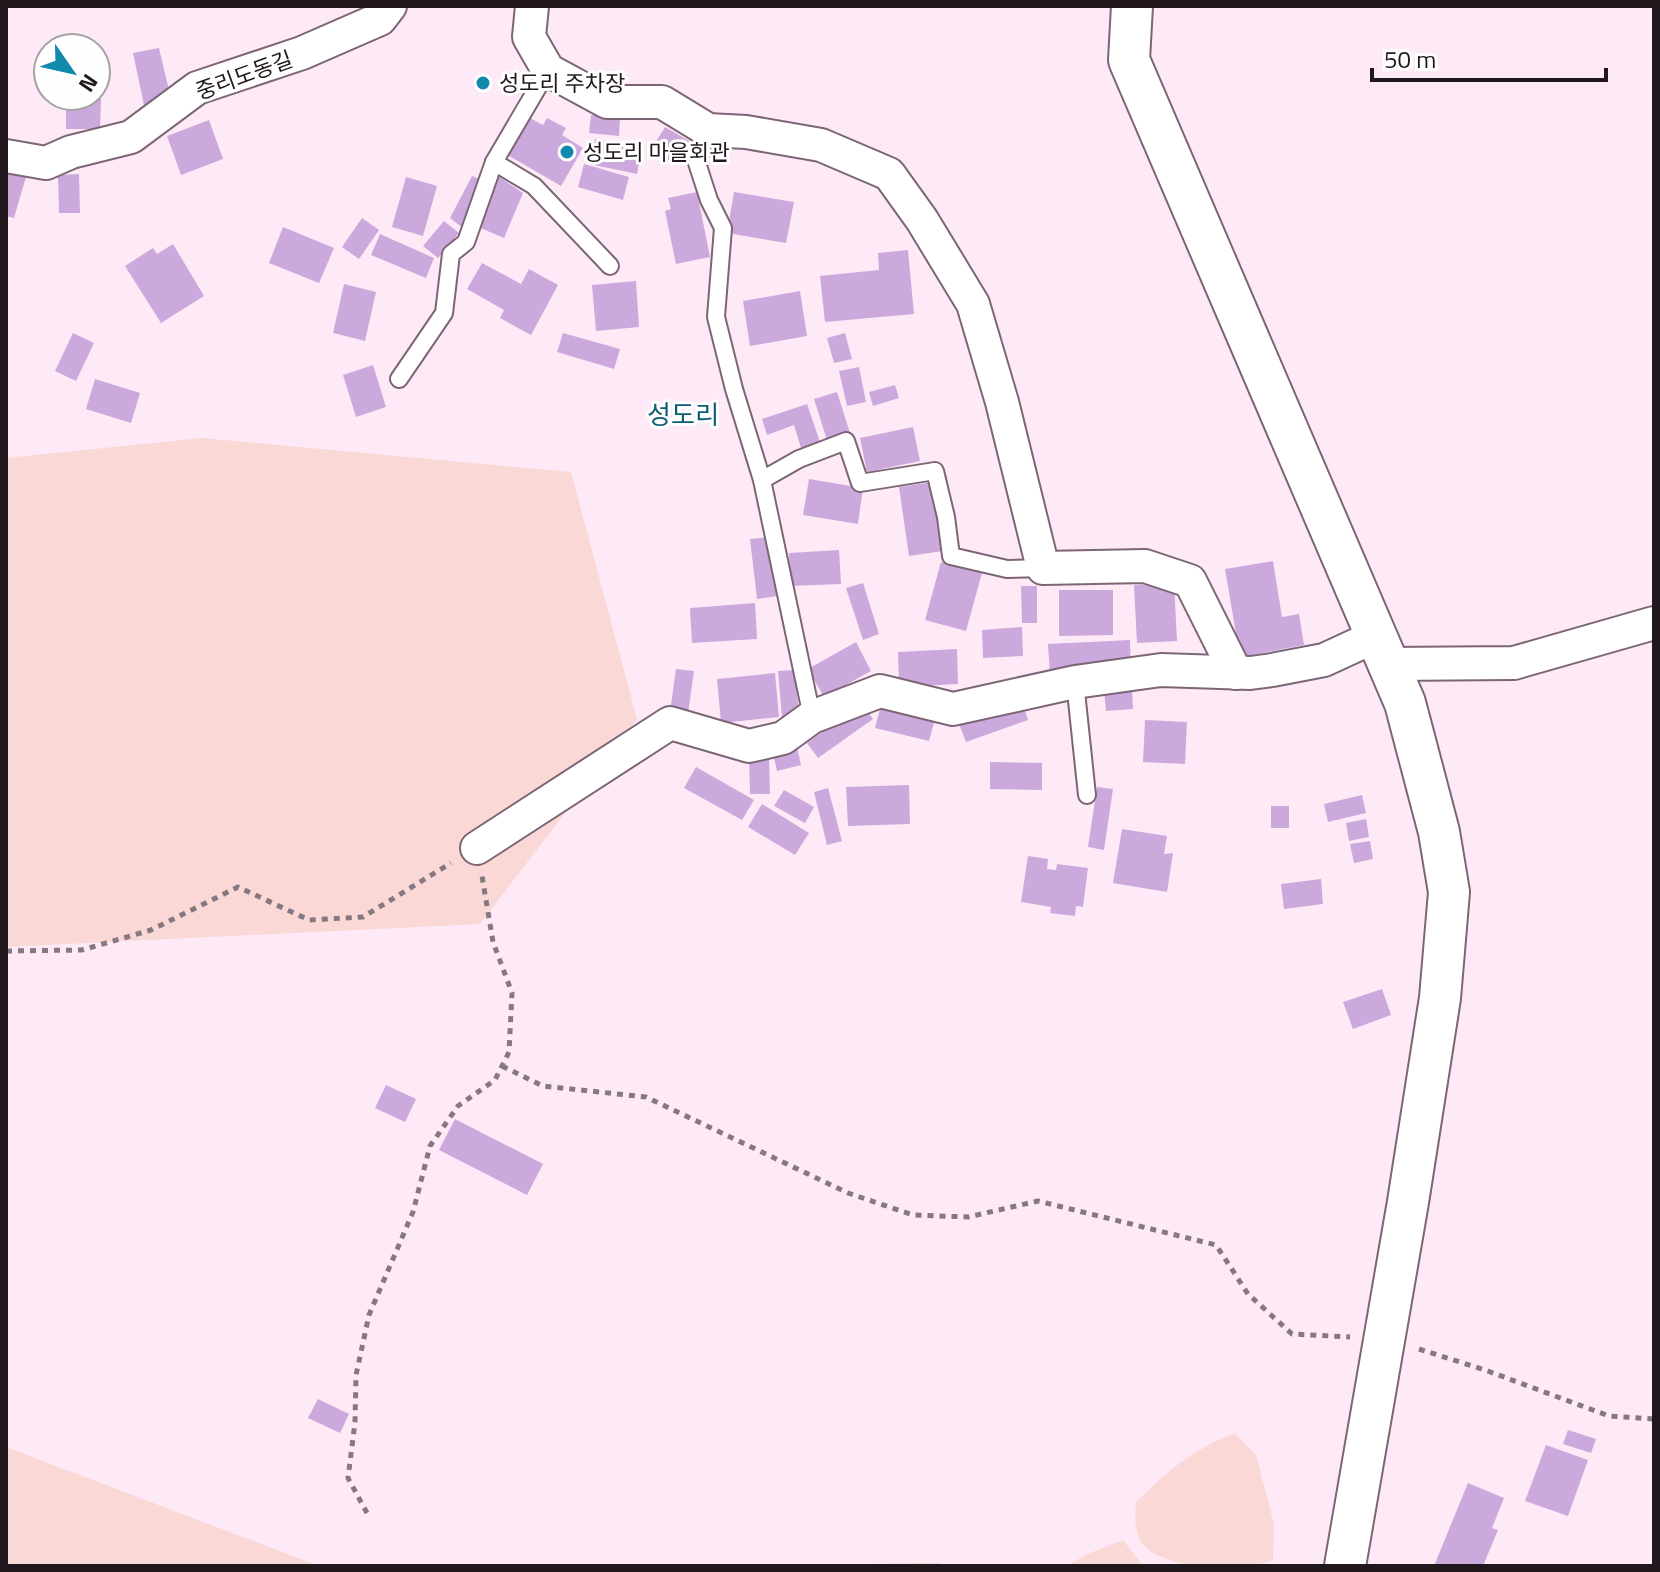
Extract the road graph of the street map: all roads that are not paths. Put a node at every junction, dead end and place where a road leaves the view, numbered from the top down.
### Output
1 (390, 6) edge
2 (532, 6) edge
3 (1109, 6) edge
4 (1132, 6) edge
5 (1129, 60) junction
6 (548, 70) junction
7 (708, 130) junction
8 (6, 156) edge
9 (494, 162) junction
10 (610, 266) dead end
11 (399, 379) dead end
12 (762, 480) junction
13 (1043, 568) junction
14 (1654, 623) edge
15 (1382, 650) junction
16 (1236, 673) junction
17 (1075, 682) junction
18 (812, 717) junction
19 (1087, 795) dead end
20 (477, 848) road end
21 (1345, 1566) edge

1 - 8 street, 중리도동길
2 - 6 street
3 - 5 street
4 - 5 street
5 - 15 street
6 - 7 street
6 - 9 lane
7 - 12 lane
7 - 13 street
9 - 10 lane
9 - 11 lane
12 - 13 lane
12 - 18 lane
13 - 16 street
14 - 15 street
15 - 16 street
15 - 21 street
16 - 17 street
17 - 18 street
17 - 19 lane
18 - 20 street

